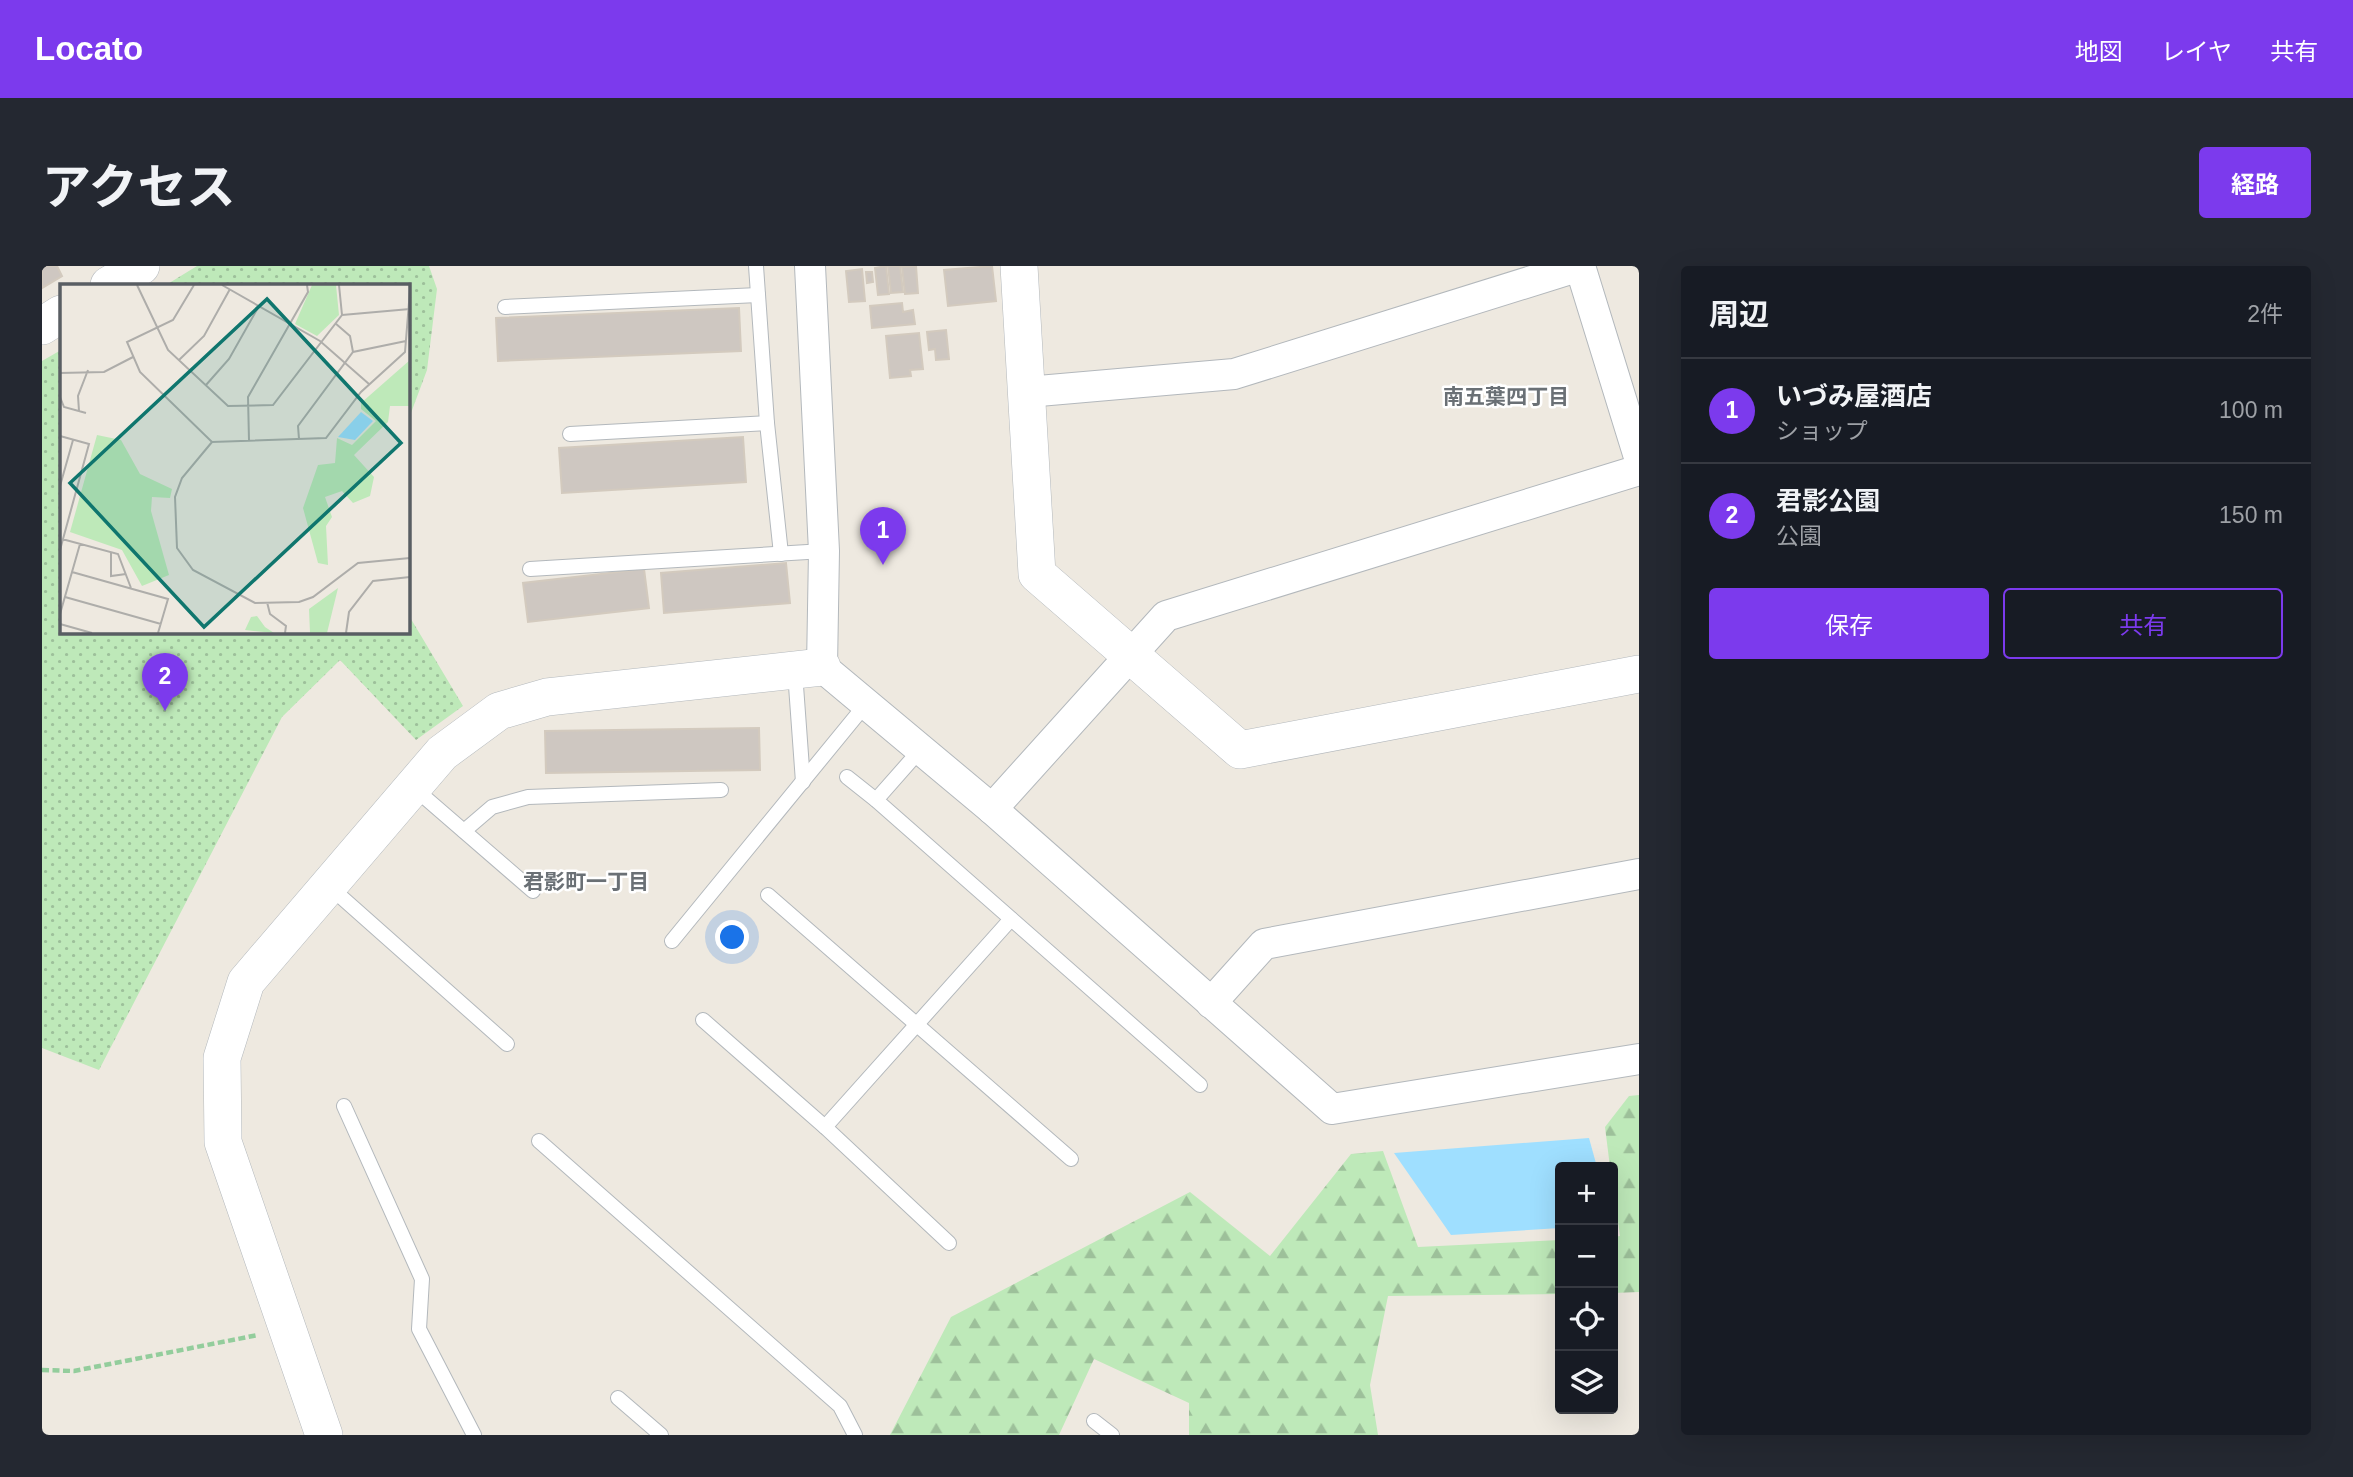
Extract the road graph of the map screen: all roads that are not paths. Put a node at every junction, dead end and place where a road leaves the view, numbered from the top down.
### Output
1 (141, 266) edge
2 (756, 266) edge
3 (810, 266) edge
4 (1019, 266) edge
5 (1580, 266) edge
6 (111, 284) edge
7 (758, 295) junction
8 (505, 307) dead end
9 (60, 315) edge
10 (42, 326) edge
11 (1027, 392) junction
12 (767, 423) junction
13 (570, 434) dead end
14 (1639, 457) edge
15 (1639, 470) edge
16 (824, 551) junction
17 (780, 554) junction
18 (530, 569) dead end
19 (1130, 655) junction
20 (809, 669) junction
21 (1639, 674) edge
22 (866, 704) junction
23 (921, 749) junction
24 (847, 777) dead end
25 (803, 782) junction
26 (413, 787) junction
27 (721, 790) dead end
28 (876, 800) junction
29 (992, 809) junction
30 (464, 831) junction
31 (1639, 874) edge
32 (329, 886) junction
33 (533, 891) dead end
34 (768, 895) dead end
35 (1011, 919) junction
36 (672, 941) dead end
37 (1211, 1003) junction
38 (703, 1020) dead end
39 (916, 1025) junction
40 (506, 1044) dead end
41 (1639, 1059) edge
42 (1200, 1085) dead end
43 (344, 1106) dead end
44 (825, 1127) junction
45 (539, 1141) dead end
46 (1070, 1159) dead end
47 (949, 1242) dead end
48 (618, 1398) dead end
49 (1094, 1421) dead end
50 (324, 1435) edge
51 (474, 1435) edge
52 (661, 1435) edge
53 (855, 1435) edge
54 (1112, 1435) edge

1 - 6 street
2 - 7 lane
3 - 16 street
4 - 11 street
5 - 11 street
5 - 14 street
7 - 8 lane
7 - 12 lane
9 - 10 street
11 - 19 street
12 - 13 lane
12 - 17 lane
15 - 19 street
16 - 17 lane
16 - 20 street
17 - 18 lane
19 - 21 street
19 - 29 street
20 - 22 street
20 - 25 lane
20 - 26 street
22 - 23 street
22 - 25 lane
23 - 28 lane
23 - 29 street
24 - 28 lane
25 - 36 lane
26 - 30 lane
26 - 32 street
27 - 30 lane
28 - 35 lane
29 - 37 street
30 - 33 lane
31 - 37 street
32 - 40 lane
32 - 50 street
34 - 39 lane
35 - 39 lane
35 - 42 lane
37 - 41 street
38 - 44 lane
39 - 44 lane
39 - 46 lane
43 - 51 lane
44 - 47 lane
45 - 53 lane
48 - 52 lane
49 - 54 lane

